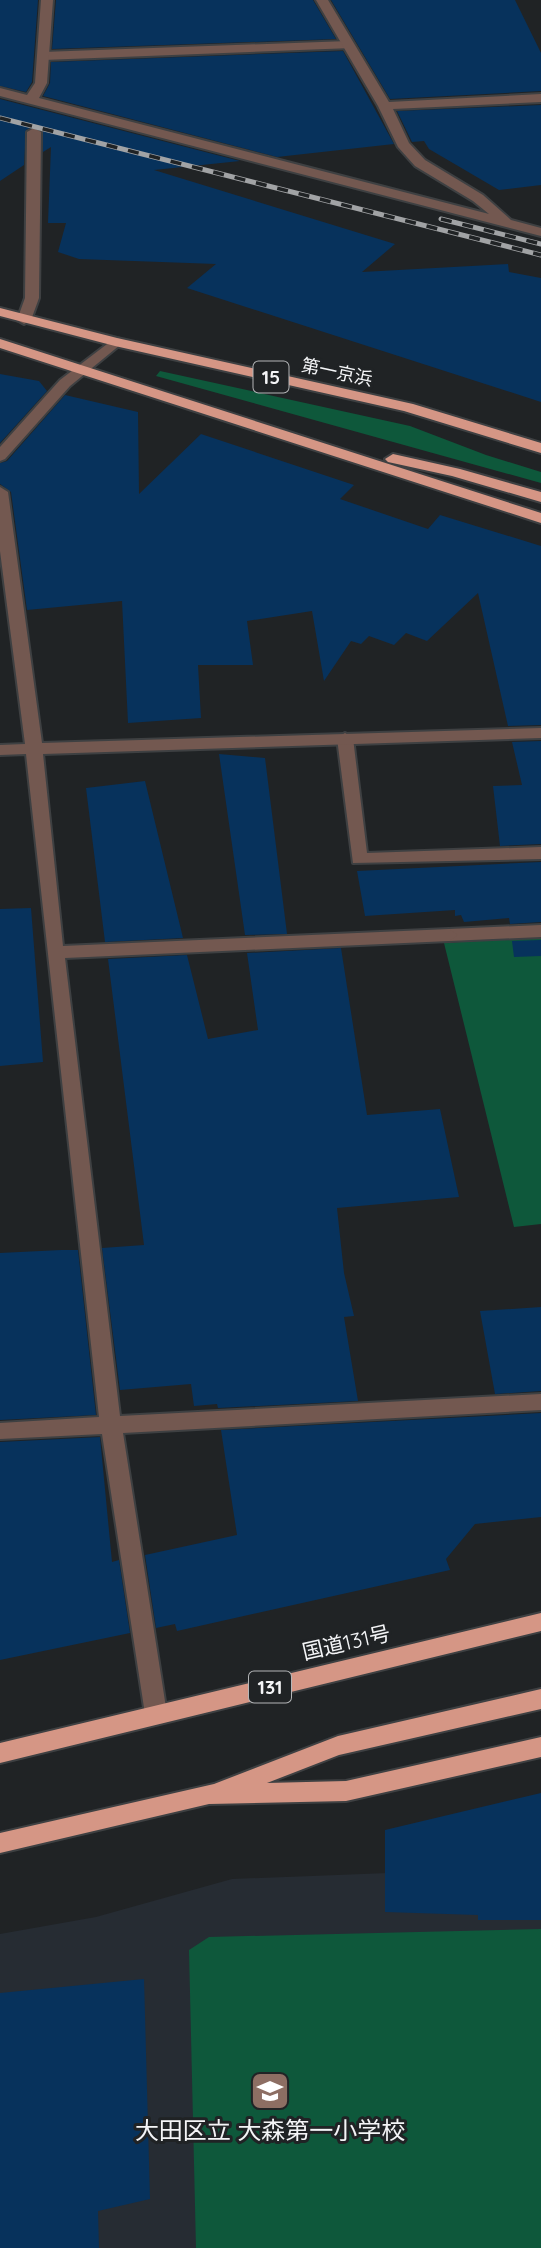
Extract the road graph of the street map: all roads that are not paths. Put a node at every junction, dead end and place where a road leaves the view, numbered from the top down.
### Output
1 (47, 0) edge
2 (322, 0) edge
3 (348, 45) junction
4 (43, 56) junction
5 (0, 92) edge
6 (541, 98) edge
7 (31, 100) junction
8 (386, 106) junction
9 (34, 132) dead end
10 (508, 223) junction
11 (541, 232) edge
12 (0, 312) edge
13 (24, 320) junction
14 (115, 342) junction
15 (0, 343) edge
16 (80, 369) junction
17 (293, 436) junction
18 (541, 448) edge
19 (0, 456) edge
20 (0, 492) edge
21 (541, 497) edge
22 (541, 517) edge
23 (541, 733) edge
24 (345, 738) junction
25 (34, 749) junction
26 (0, 750) edge
27 (541, 853) edge
28 (541, 931) edge
29 (449, 934) joint
30 (55, 952) junction
31 (541, 1402) edge
32 (111, 1426) junction
33 (0, 1431) edge
34 (541, 1622) edge
35 (541, 1699) edge
36 (156, 1714) junction
37 (541, 1747) edge
38 (0, 1753) edge
39 (209, 1794) junction
40 (0, 1843) edge

1 - 4 street
2 - 3 street
3 - 4 street
3 - 8 street
4 - 7 street
5 - 7 street
6 - 8 street
7 - 10 street
8 - 10 street
9 - 13 street
10 - 11 street
12 - 13 highway, 第一京浜 / 15
13 - 14 highway, 第一京浜 / 15
14 - 16 street
14 - 18 highway, 第一京浜 / 15
15 - 16 highway, 15
16 - 17 highway, 15
16 - 19 street
17 - 21 highway, 15
17 - 22 highway, 15
20 - 25 street
23 - 24 street
24 - 25 street
24 - 27 street
25 - 26 street
25 - 30 street
28 - 29 lane
29 - 30 street
30 - 32 street
31 - 32 street
32 - 33 street
32 - 36 street
34 - 36 highway, 国道131号 / 131
35 - 39 highway
36 - 38 highway, 国道131号 / 131
37 - 39 highway
39 - 40 highway

